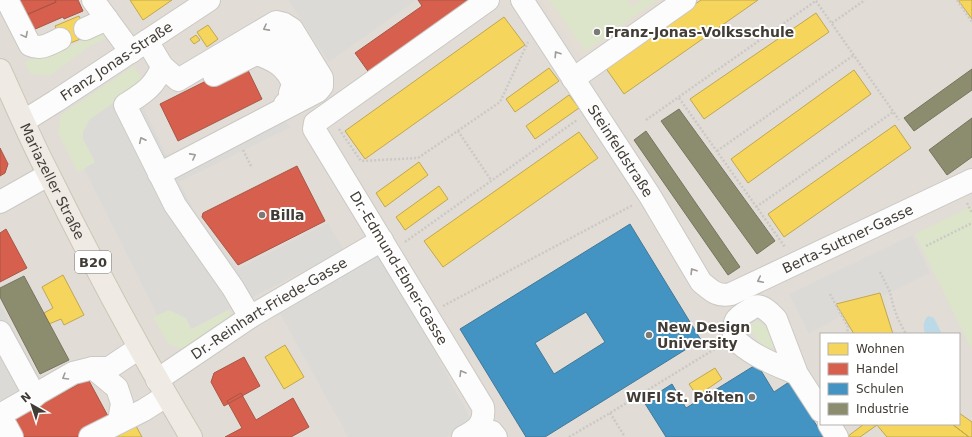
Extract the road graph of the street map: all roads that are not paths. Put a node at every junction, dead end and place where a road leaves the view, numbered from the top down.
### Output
1 (7, 0) edge
2 (94, 0) edge
3 (209, 0) edge
4 (488, 0) edge
5 (522, 0) edge
6 (685, 0) edge
7 (107, 19) junction
8 (85, 29) dead end
9 (60, 39) dead end
10 (139, 46) junction
11 (162, 66) junction
12 (0, 70) edge
13 (573, 79) junction
14 (178, 80) junction
15 (274, 114) junction
16 (24, 121) junction
17 (159, 174) junction
18 (48, 175) junction
19 (972, 180) edge
20 (0, 202) edge
21 (386, 246) junction
22 (722, 296) joint
23 (250, 317) junction
24 (0, 332) edge
25 (139, 348) junction
26 (92, 368) junction
27 (798, 374) junction
28 (162, 388) junction
29 (35, 396) junction
30 (820, 410) edge
31 (0, 415) edge
32 (119, 422) junction
33 (830, 425) edge
34 (469, 434) edge
35 (12, 437) edge
36 (90, 437) edge
37 (191, 437) edge
38 (496, 437) edge
39 (837, 437) edge

1 -> 9 street
2 - 7 street
3 - 10 street, Franz Jonas-Straße
4 - 21 street, Dr.-Edmund-Ebner-Gasse
13 -> 5 street, Steinfeldstraße
6 - 13 street
7 - 8 street
7 - 10 street
10 - 11 street
10 - 16 street, Franz Jonas-Straße
11 - 14 street
17 -> 11 street
12 - 16 main road, Mariazeller Straße / B20
22 -> 13 street, Steinfeldstraße
14 - 15 street
15 -> 14 street
17 -> 15 street
16 - 18 main road, Mariazeller Straße / B20
17 - 23 street
18 - 20 street
18 - 25 main road, Mariazeller Straße / B20
19 -> 22 street, Berta-Suttner-Gasse
21 - 23 street, Dr.-Reinhart-Friede-Gasse
34 -> 21 street, Dr.-Edmund-Ebner-Gasse
23 - 28 street, Dr.-Reinhart-Friede-Gasse
24 - 29 street
25 - 26 street
25 - 28 main road, Mariazeller Straße / B20
26 -> 29 street
26 - 32 street
27 - 27 street
27 - 30 street
28 - 32 street, Dr.-Reinhart-Friede-Gasse
28 - 37 main road, Mariazeller Straße / B20
29 - 31 street
31 - 35 street
32 - 36 street, Dr.-Reinhart-Friede-Gasse
33 - 39 street
34 - 38 street

